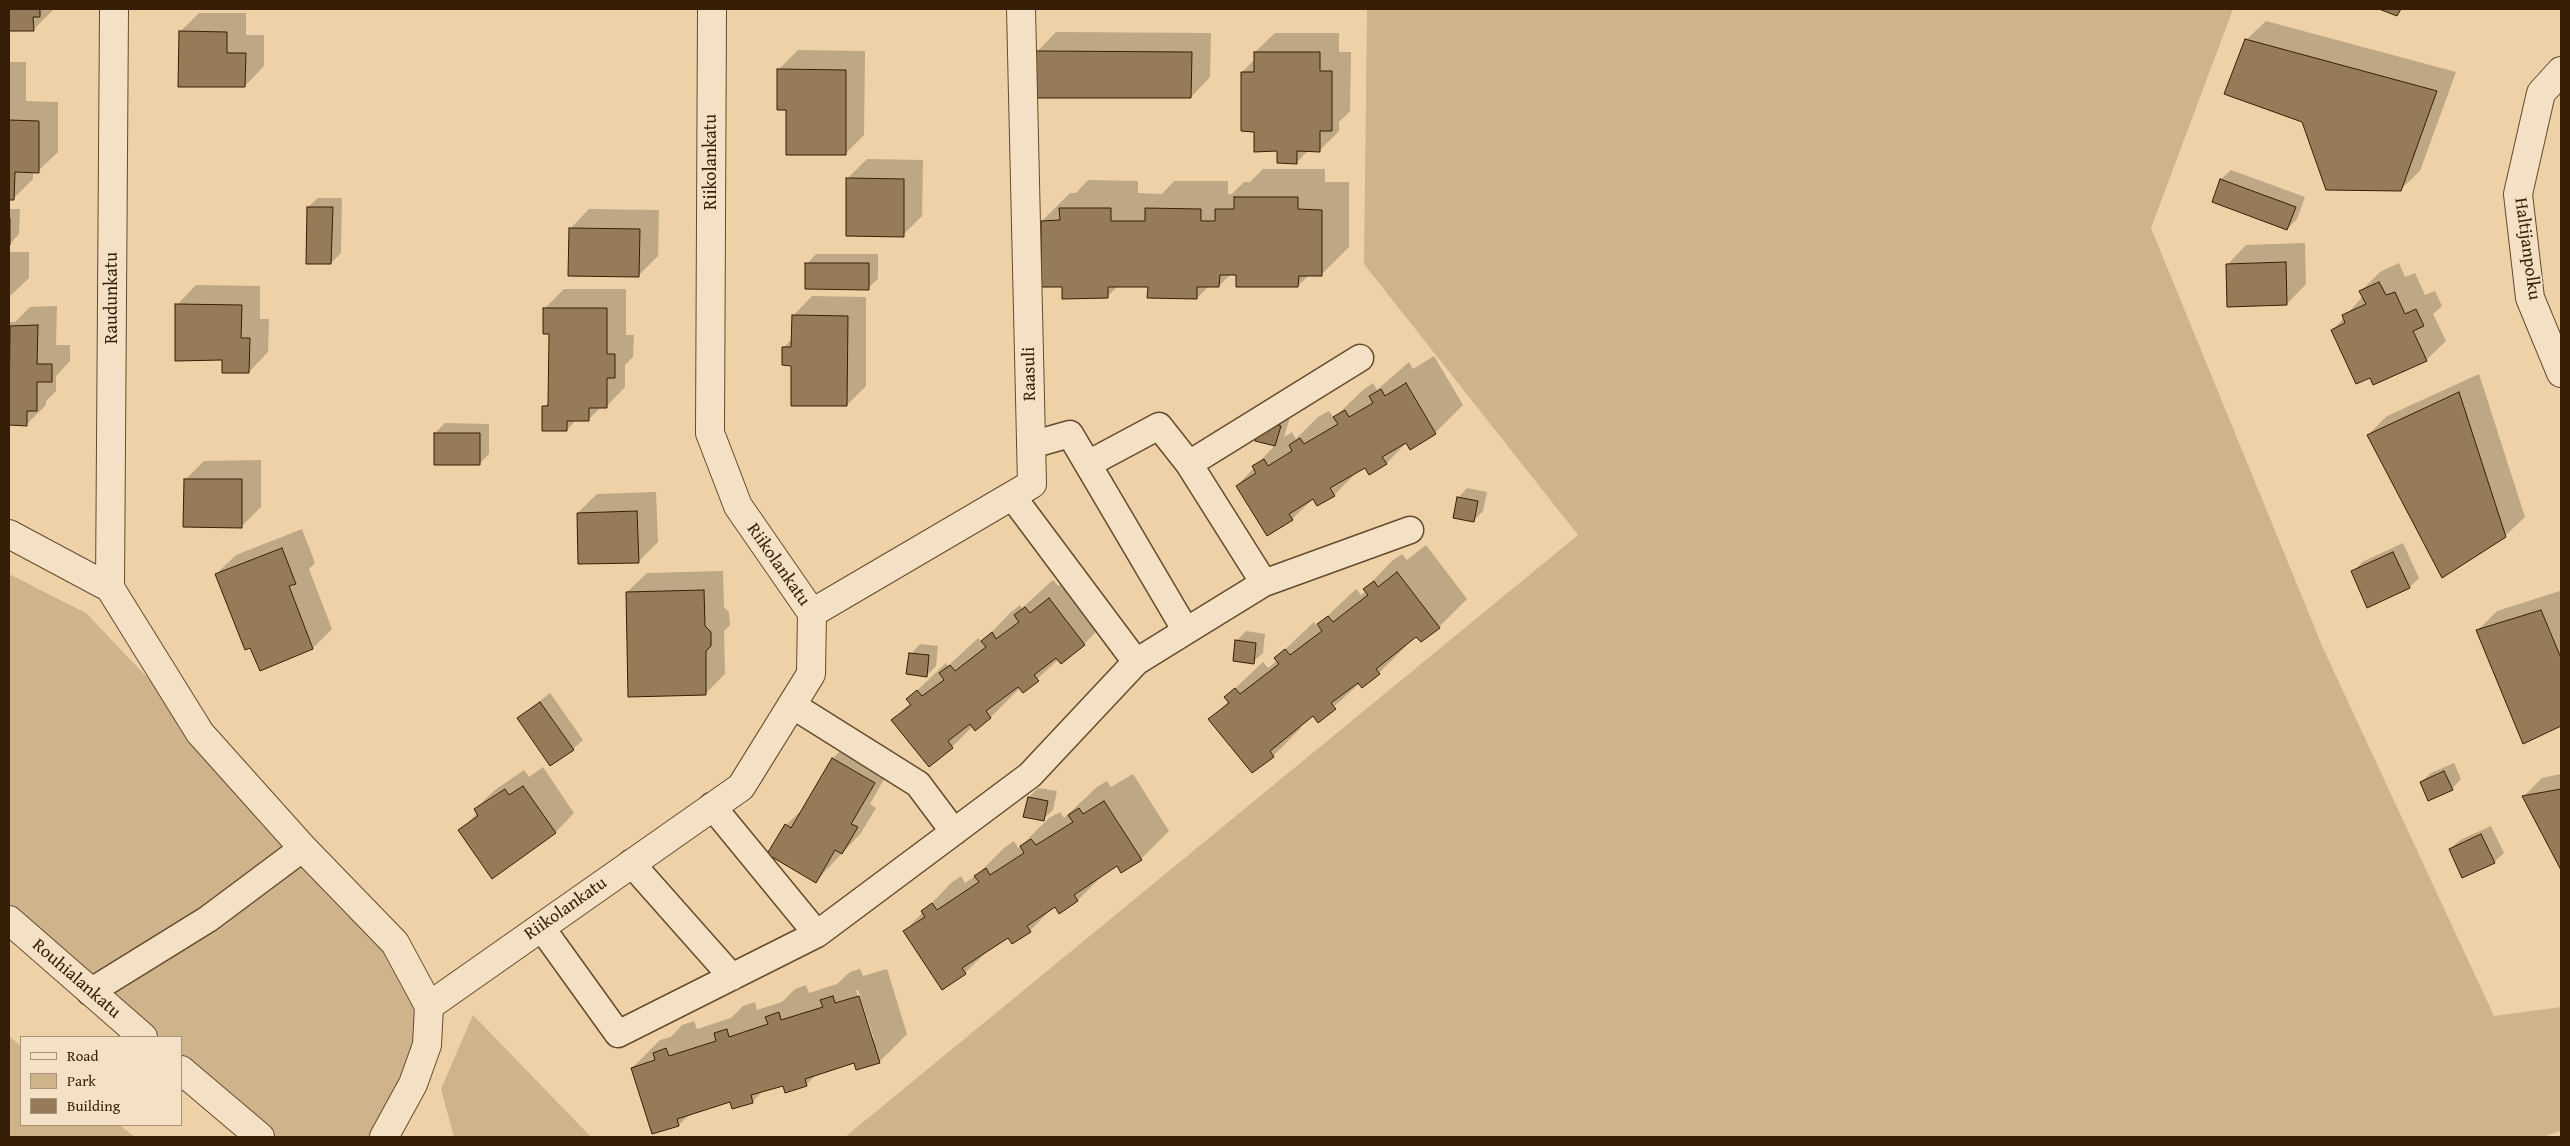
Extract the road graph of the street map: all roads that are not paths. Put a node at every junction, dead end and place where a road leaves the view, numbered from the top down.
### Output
1 (114, 9) edge
2 (712, 9) edge
3 (1021, 9) edge
4 (2561, 71) edge
5 (1360, 358) dead end
6 (2561, 372) edge
7 (1031, 445) junction
8 (1088, 464) junction
9 (1189, 464) junction
10 (1012, 496) junction
11 (1410, 530) dead end
12 (9, 534) edge
13 (1264, 582) junction
14 (110, 588) junction
15 (812, 614) junction
16 (1186, 631) junction
17 (1136, 662) junction
18 (792, 705) junction
19 (712, 806) junction
20 (954, 832) junction
21 (303, 848) junction
22 (631, 863) junction
23 (9, 920) edge
24 (542, 927) junction
25 (817, 934) junction
26 (732, 977) junction
27 (90, 992) junction
28 (429, 1006) junction
29 (142, 1036) edge
30 (182, 1071) edge
31 (260, 1137) edge
32 (384, 1137) edge

1 - 14 street, Raudunkatu
2 - 15 street, Riikolankatu
3 - 7 street, Raasuli
4 - 6 street, Haltijanpolku
5 - 9 lane
7 - 8 lane
7 - 10 street, Raasuli
8 - 9 lane
8 - 16 lane
9 - 13 lane
10 - 15 street, Raasuli
10 - 17 lane
11 - 13 lane
12 - 14 street
13 - 16 lane
14 - 21 street
15 - 18 street, Riikolankatu
16 - 17 lane
17 - 20 lane
18 - 19 street, Riikolankatu
18 - 20 lane
19 - 22 street, Riikolankatu
19 - 25 lane
20 - 25 lane
21 - 27 lane
21 - 28 street
22 - 24 street, Riikolankatu
22 - 26 lane
23 - 27 street, Rouhialankatu
24 - 26 lane
24 - 28 street, Riikolankatu
25 - 26 lane
27 - 29 street, Rouhialankatu
28 - 32 street
30 - 31 street

